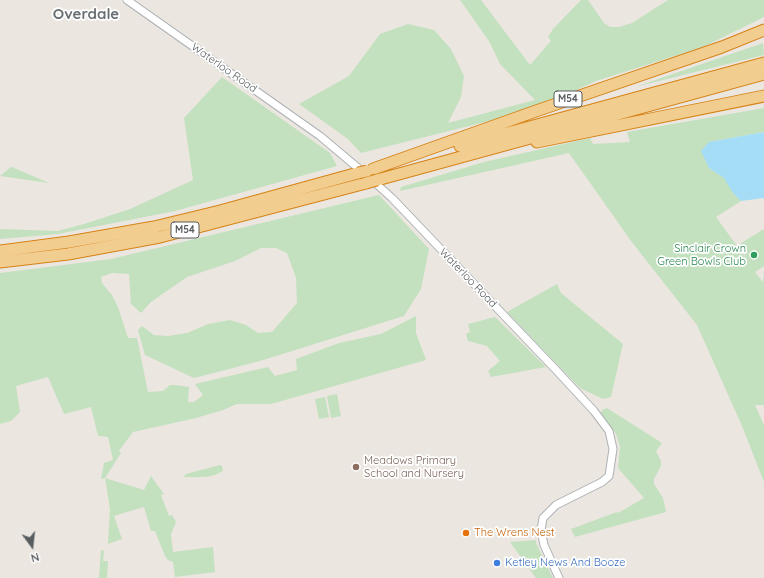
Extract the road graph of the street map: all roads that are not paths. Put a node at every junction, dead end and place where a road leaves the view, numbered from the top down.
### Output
1 (127, 0) edge
2 (764, 30) edge
3 (764, 63) edge
4 (764, 74) edge
5 (764, 96) edge
6 (435, 164) junction
7 (369, 173) junction
8 (0, 251) edge
9 (0, 262) edge
10 (559, 578) edge

1 - 10 street, Waterloo Road
2 - 7 highway, M54
3 - 7 highway, M54
4 - 6 highway, M54
5 - 6 highway, M54
6 - 7 highway, M54
7 - 8 highway, M54
7 - 9 highway, M54, bridge

